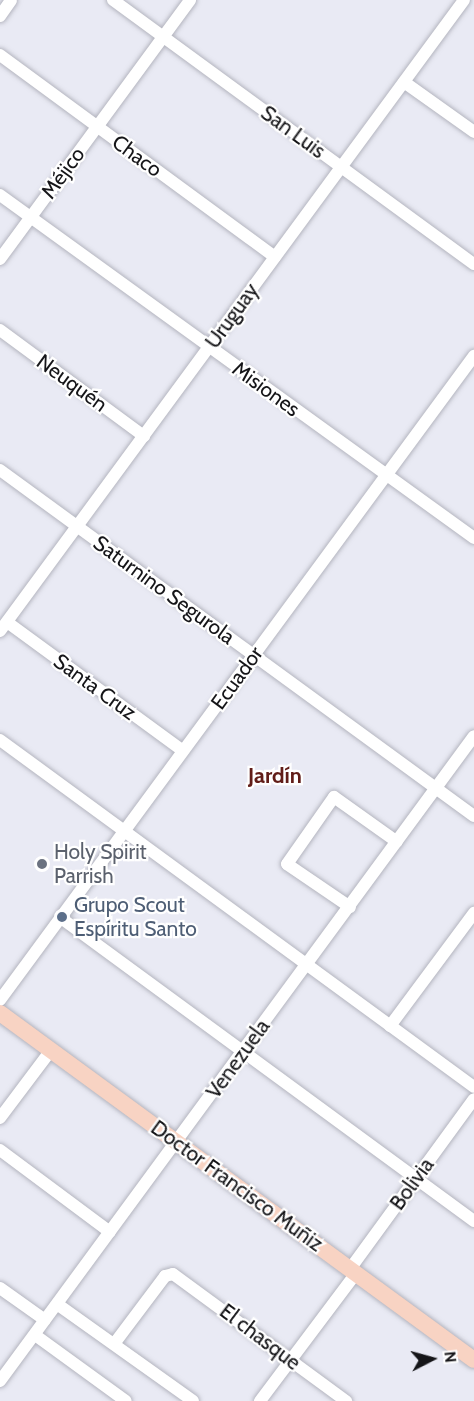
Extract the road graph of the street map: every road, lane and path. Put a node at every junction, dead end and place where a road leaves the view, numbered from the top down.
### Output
1 (11, 0) edge
2 (113, 0) edge
3 (190, 0) edge
4 (464, 0) edge
5 (0, 16) edge
6 (164, 36) junction
7 (0, 55) edge
8 (404, 82) junction
9 (97, 127) junction
10 (474, 132) edge
11 (341, 167) junction
12 (0, 195) edge
13 (30, 218) junction
14 (275, 257) junction
15 (0, 259) edge
16 (474, 264) edge
17 (0, 330) edge
18 (208, 348) junction
19 (474, 356) edge
20 (144, 435) junction
21 (0, 470) edge
22 (387, 475) junction
23 (77, 526) junction
24 (474, 538) edge
25 (3, 627) edge
26 (254, 655) junction
27 (474, 736) edge
28 (0, 740) edge
29 (183, 751) junction
30 (436, 788) junction
31 (474, 816) edge
32 (125, 831) junction
33 (397, 842) junction
34 (350, 907) junction
35 (474, 913) edge
36 (61, 918) junction
37 (308, 965) junction
38 (0, 1000) edge
39 (0, 1013) edge
40 (390, 1026) junction
41 (51, 1050) junction
42 (243, 1052) junction
43 (474, 1087) edge
44 (474, 1099) edge
45 (0, 1118) edge
46 (177, 1142) junction
47 (0, 1150) edge
48 (416, 1179) junction
49 (474, 1221) edge
50 (110, 1232) junction
51 (353, 1271) junction
52 (0, 1288) edge
53 (57, 1304) junction
54 (45, 1320) junction
55 (34, 1335) junction
56 (114, 1344) junction
57 (290, 1360) junction
58 (474, 1360) edge
59 (0, 1381) edge
60 (126, 1401) edge
61 (193, 1401) edge
62 (260, 1401) edge
63 (346, 1401) edge

1 - 5 street
2 - 6 street, San Luis
3 - 6 street, Méjico
4 - 8 street, Uruguay
6 - 9 street, Méjico
6 - 11 street, San Luis
7 - 9 street, Chaco
8 - 10 street
8 - 11 street, Uruguay
9 - 13 street, Méjico
9 - 14 street, Chaco
11 - 14 street, Uruguay
11 - 16 street, San Luis
12 - 13 street, Misiones
13 - 15 street, Méjico
13 - 18 street, Misiones
14 - 18 street, Uruguay
17 - 20 street, Neuquén
18 - 20 street, Uruguay
18 - 22 street, Misiones
19 - 22 street, Ecuador
20 - 23 street, Uruguay
21 - 23 street, Saturnino Segurola
22 - 24 street, Misiones
22 - 26 street, Ecuador
23 - 25 street, Uruguay
23 - 26 street, Saturnino Segurola
25 - 29 street, Santa Cruz
26 - 29 street, Ecuador
26 - 30 street, Saturnino Segurola
27 - 30 street, Venezuela
28 - 32 street
29 - 32 street, Ecuador
30 - 31 street, Saturnino Segurola
30 - 33 street, Venezuela
32 - 36 street, Ecuador
32 - 37 street
33 - 34 street, Venezuela
33 - 34 street
34 - 37 street, Venezuela
35 - 40 street
36 - 38 street, Ecuador
36 - 42 street
37 - 40 street
37 - 42 street, Venezuela
39 - 41 main road, Doctor Francisco Muñiz
40 - 43 street
41 - 45 street
41 - 46 main road, Doctor Francisco Muñiz
42 - 46 street, Venezuela
42 - 48 street
44 - 48 street, Bolivia
46 - 50 street, Venezuela
46 - 51 main road, Doctor Francisco Muñiz
47 - 50 street
48 - 49 street
48 - 51 street, Bolivia
50 - 53 street, Venezuela
51 - 57 street, Bolivia
51 - 58 main road, Doctor Francisco Muñiz
52 - 54 street
53 - 54 street, Venezuela
53 - 56 street
54 - 55 street, Venezuela
55 - 59 street, Venezuela
55 - 60 street
56 - 57 street, El chasque
56 - 61 street
57 - 62 street, Bolivia
57 - 63 street, El chasque

